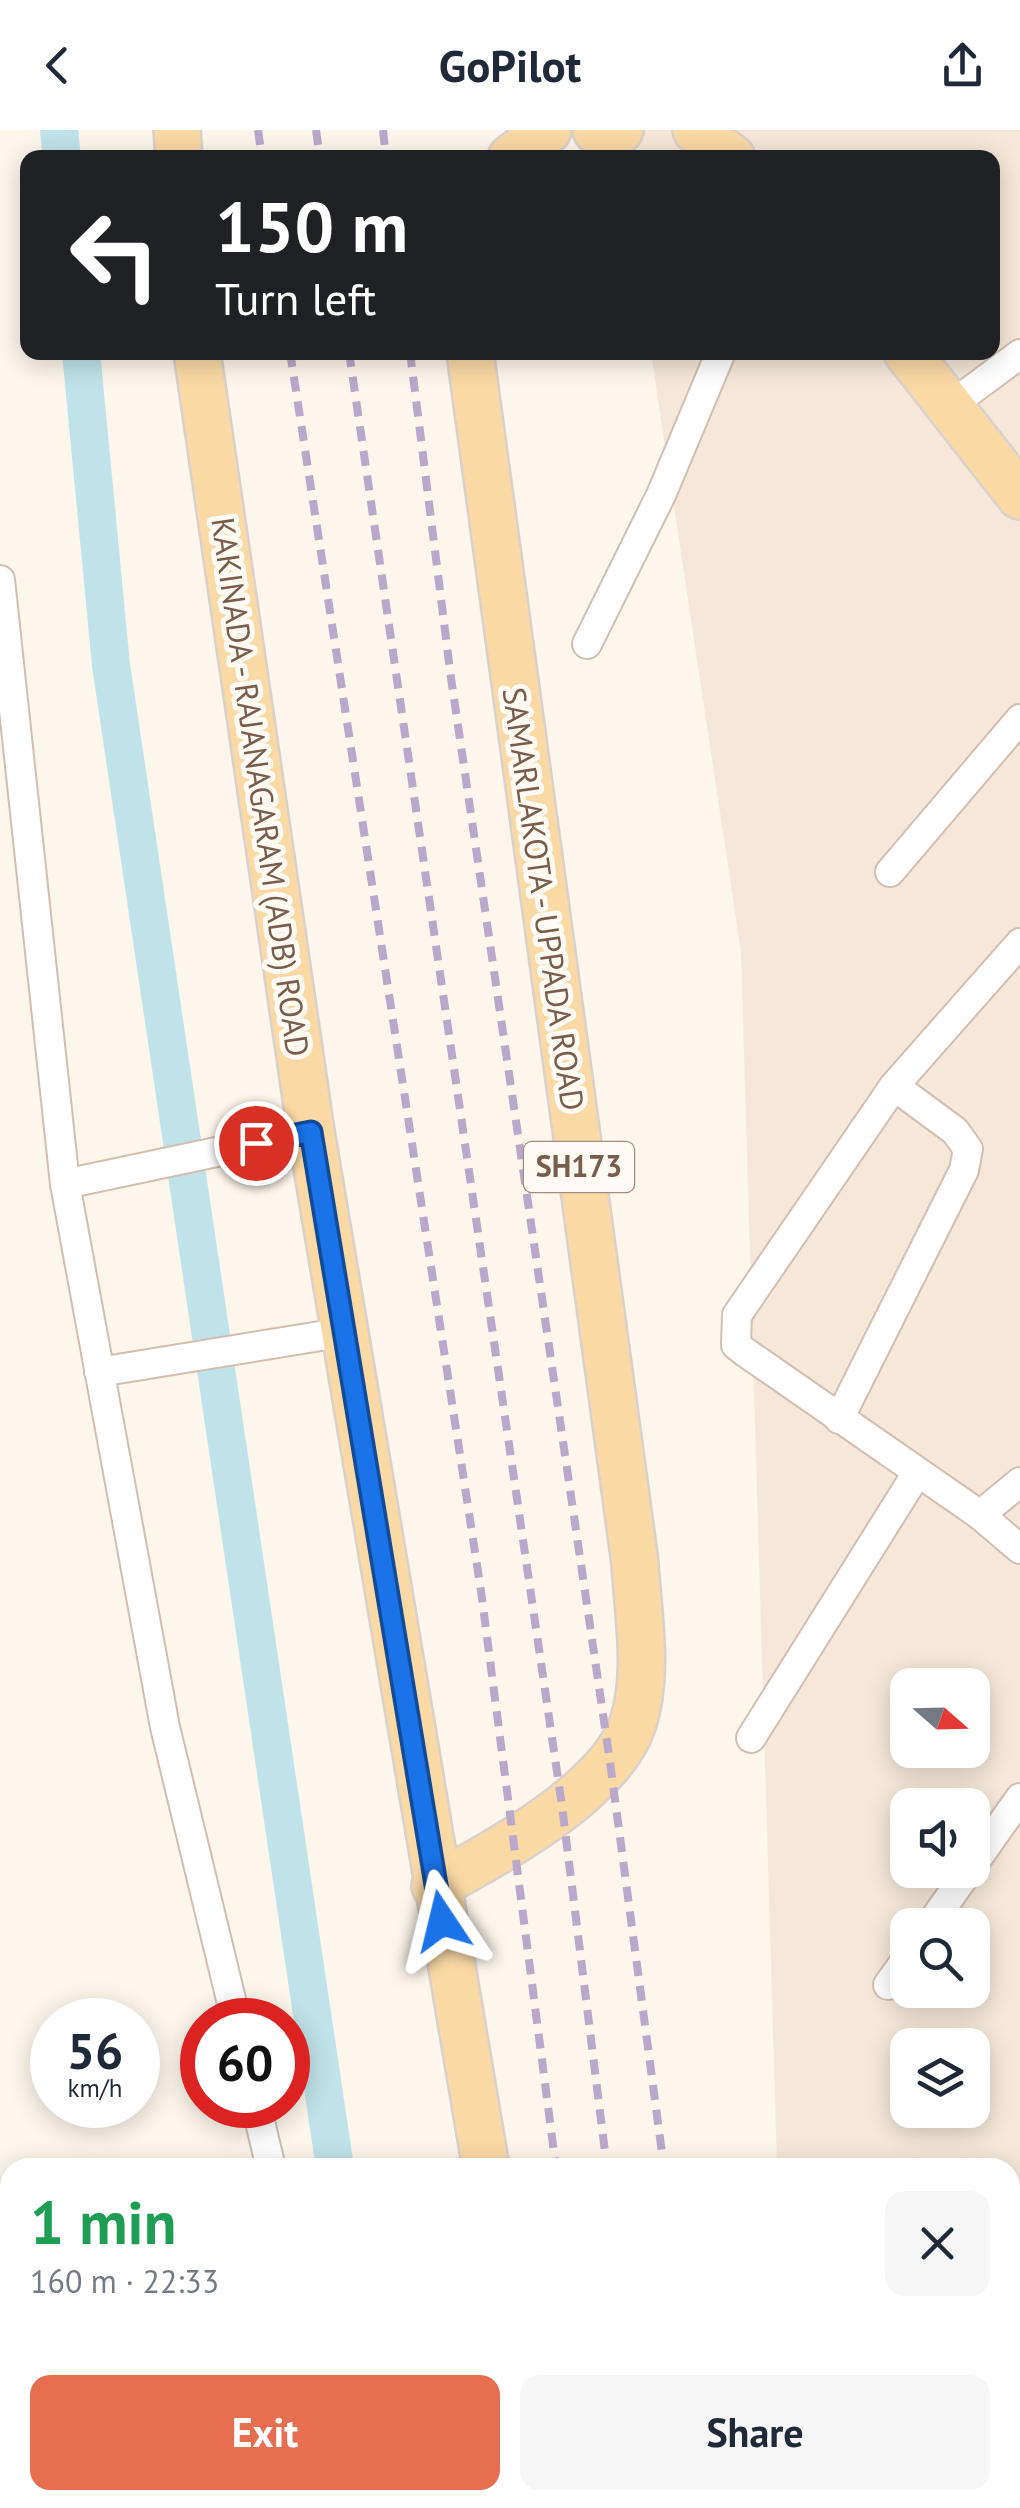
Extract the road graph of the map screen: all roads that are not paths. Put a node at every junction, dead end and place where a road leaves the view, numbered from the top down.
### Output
1 (548, 130) edge
2 (596, 130) edge
3 (620, 130) edge
4 (522, 150) edge
5 (1020, 354) edge
6 (198, 360) edge
7 (471, 360) edge
8 (718, 360) edge
9 (913, 360) edge
10 (950, 406) junction
11 (1020, 496) edge
12 (0, 580) edge
13 (587, 644) dead end
14 (1020, 719) edge
15 (890, 872) dead end
16 (1020, 944) edge
17 (894, 1086) junction
18 (311, 1132) junction
19 (65, 1184) junction
20 (344, 1332) junction
21 (99, 1372) junction
22 (840, 1419) junction
23 (917, 1473) junction
24 (1020, 1482) edge
25 (980, 1516) junction
26 (1020, 1549) edge
27 (751, 1738) dead end
28 (1020, 1798) edge
29 (990, 1841) edge
30 (436, 1886) junction
31 (890, 1982) edge
32 (888, 1985) dead end
33 (231, 1998) edge
34 (261, 2128) edge
35 (269, 2158) edge
36 (484, 2158) edge

1 - 4 main road
2 - 3 main road
5 - 10 street
6 - 18 main road, KAKINADA - RAJANAGARAM (ADB) ROAD
7 - 30 main road, SAMARLAKOTA - UPPADA ROAD / SH173
8 - 13 street
9 - 10 main road
10 - 11 main road
12 - 19 street
14 - 15 street
16 - 17 street
17 - 22 street
17 - 22 street
18 - 19 street
18 - 20 main road, KAKINADA - RAJANAGARAM (ADB) ROAD
19 - 21 street
20 - 21 street
20 - 30 main road, KAKINADA - RAJANAGARAM (ADB) ROAD
21 - 33 street
22 - 23 street
23 - 25 street
23 - 27 street
24 - 25 street
25 - 26 street
28 - 29 street
30 - 36 main road, KAKINADA - RAJANAGARAM (ADB) ROAD
31 - 32 street
34 - 35 street

